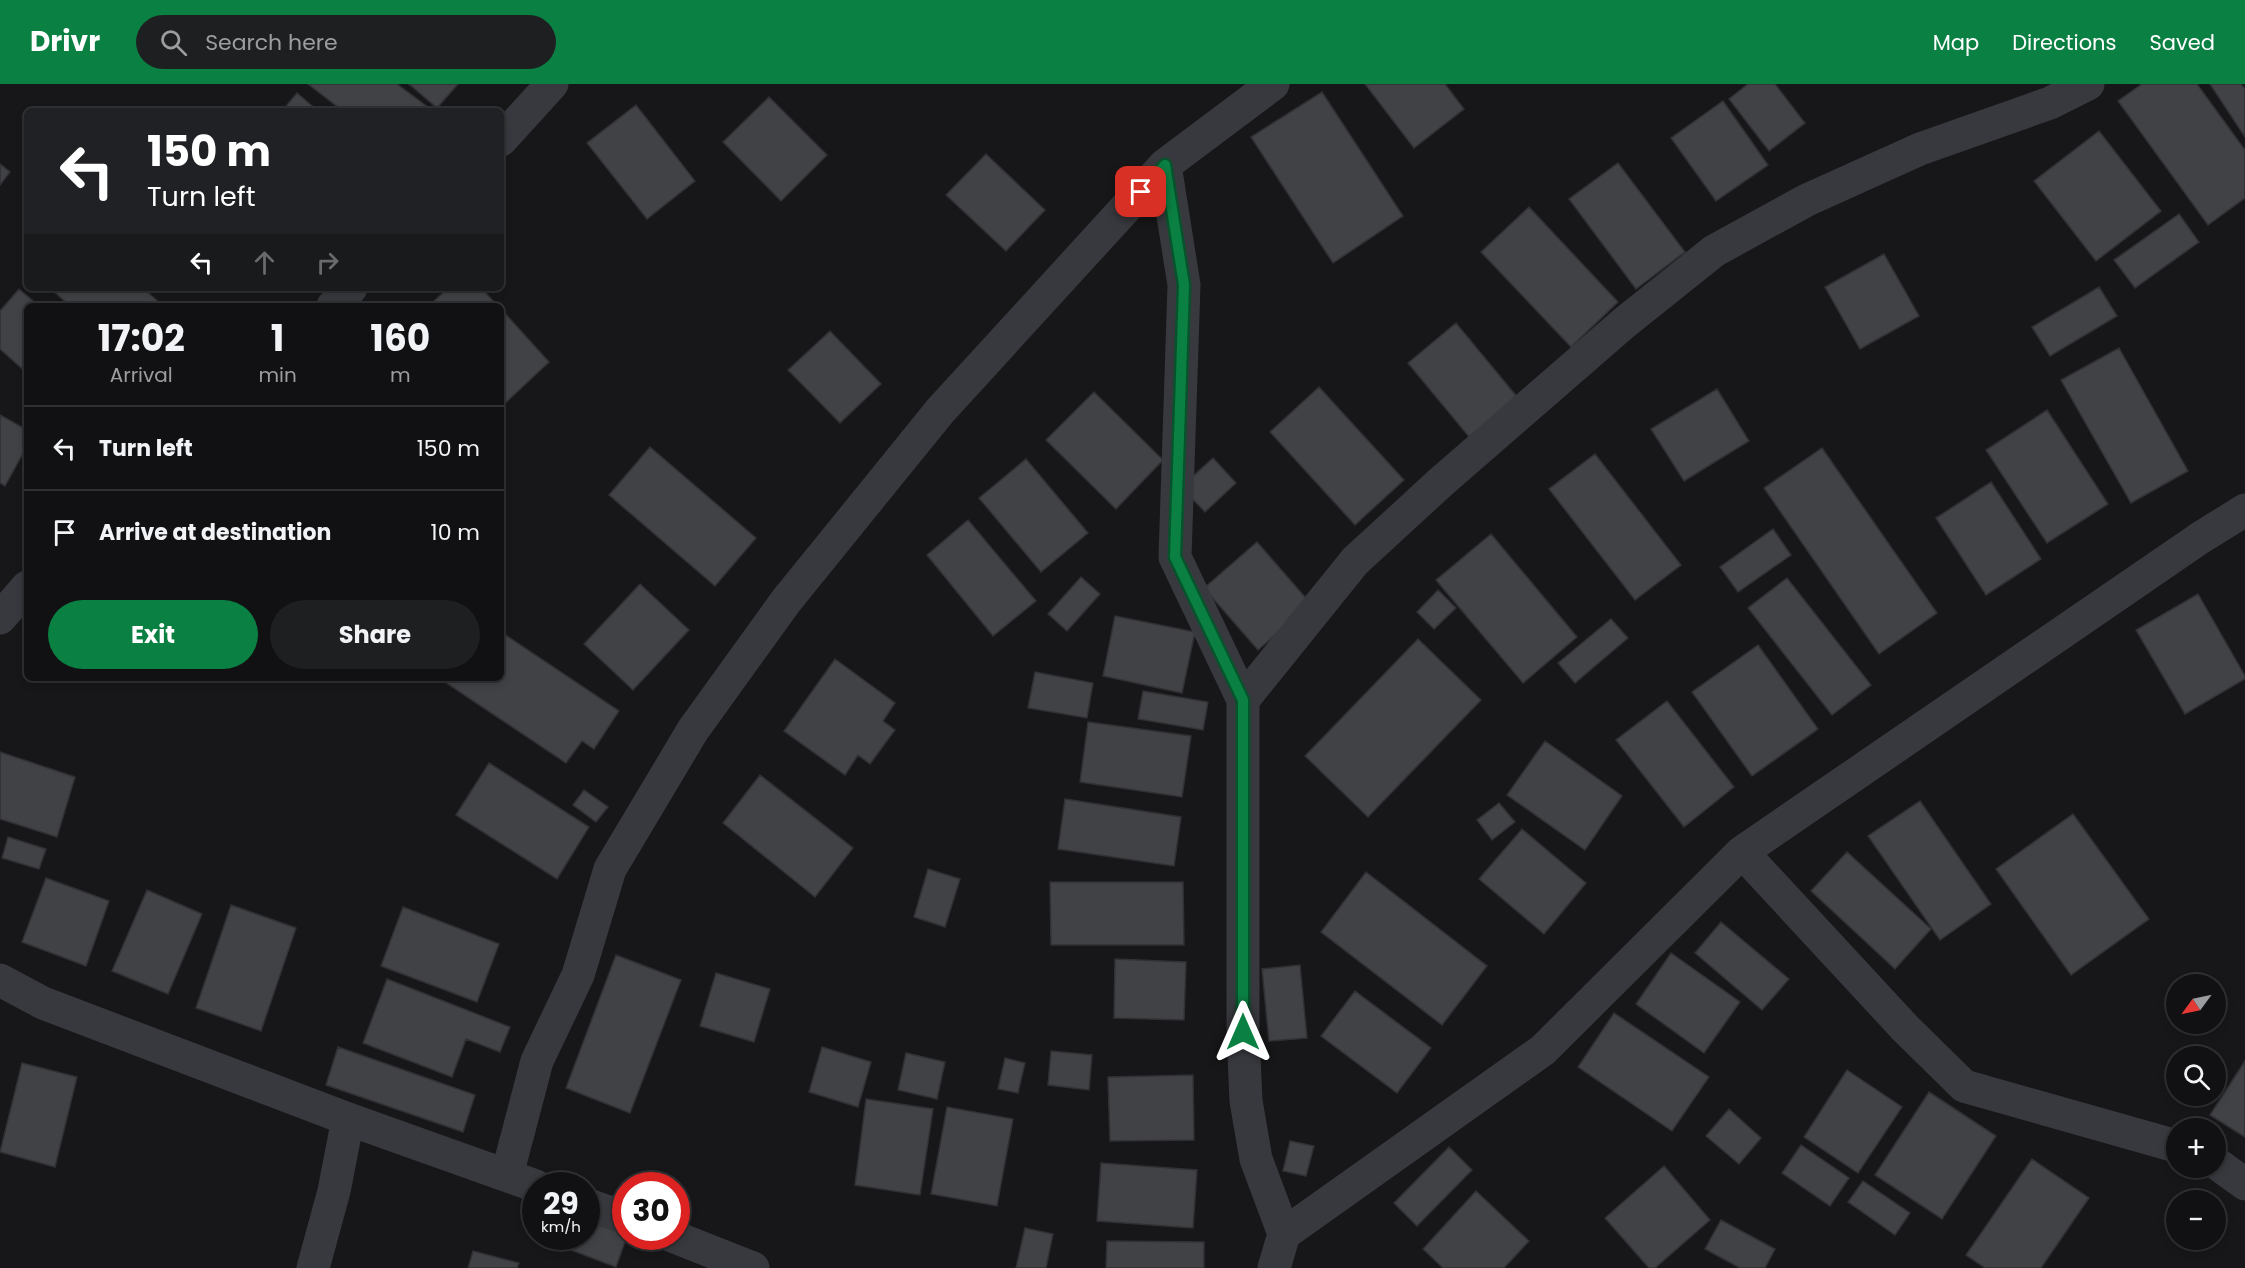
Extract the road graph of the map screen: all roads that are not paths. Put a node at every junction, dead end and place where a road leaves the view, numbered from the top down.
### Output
1 (552, 84) edge
2 (1273, 84) edge
3 (2088, 84) edge
4 (504, 137) edge
5 (1165, 165) junction
6 (348, 291) edge
7 (336, 303) edge
8 (2245, 510) edge
9 (24, 590) edge
10 (0, 618) edge
11 (1243, 700) junction
12 (1742, 852) junction
13 (0, 980) edge
14 (348, 1119) junction
15 (2166, 1143) edge
16 (2226, 1170) edge
17 (521, 1180) edge
18 (2245, 1184) edge
19 (1284, 1234) junction
20 (690, 1243) edge
21 (313, 1268) edge
22 (753, 1268) edge
23 (1274, 1268) edge

1 - 4 street
2 - 5 street
3 - 11 street
5 - 11 street
5 - 17 street
6 - 7 street
8 - 12 street
9 - 10 street
11 - 19 street
12 - 15 street
12 - 19 street
13 - 14 street
14 - 17 street
14 - 21 street
16 - 18 street
19 - 23 street
20 - 22 street

